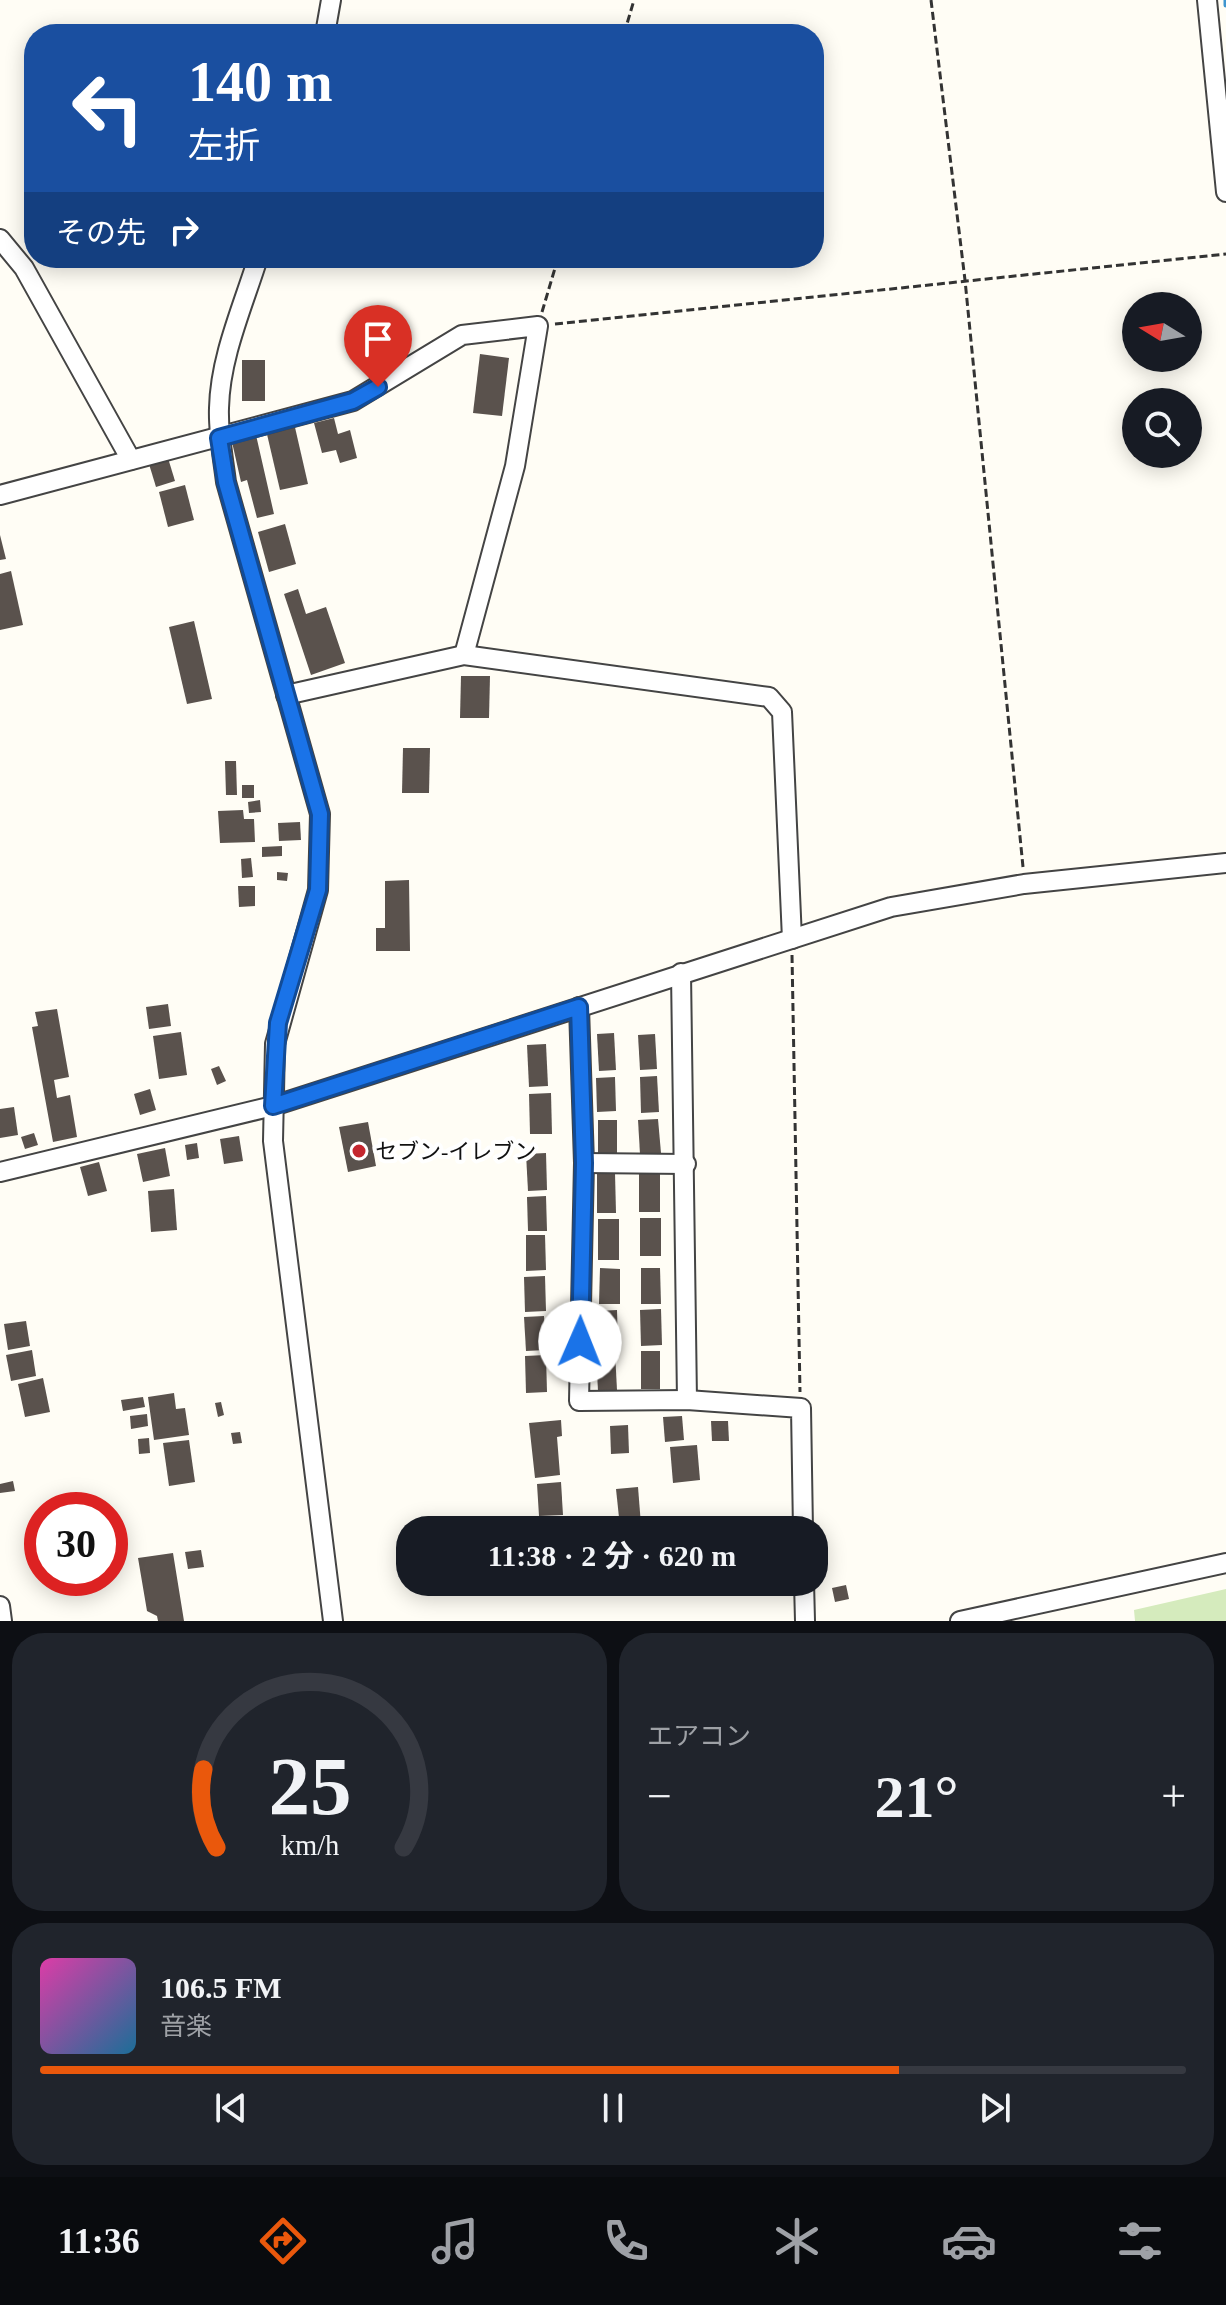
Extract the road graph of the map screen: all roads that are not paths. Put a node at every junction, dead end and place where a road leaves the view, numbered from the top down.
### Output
1 (331, 0) edge
2 (1207, 0) edge
3 (327, 24) edge
4 (1226, 192) edge
5 (0, 239) edge
6 (255, 268) edge
7 (219, 438) junction
8 (131, 460) junction
9 (0, 495) edge
10 (464, 655) junction
11 (286, 695) junction
12 (1226, 863) edge
13 (792, 939) junction
14 (681, 973) junction
15 (579, 1007) junction
16 (273, 1106) junction
17 (584, 1163) junction
18 (686, 1164) junction
19 (0, 1172) edge
20 (687, 1400) junction
21 (803, 1516) edge
22 (1226, 1563) edge
23 (804, 1596) edge
24 (0, 1606) edge
25 (2, 1621) edge
26 (333, 1621) edge
27 (805, 1621) edge
28 (960, 1621) edge

1 - 3 street
2 - 4 street
5 - 8 street
6 - 7 street
7 - 8 street
7 - 10 street
7 - 11 street
8 - 9 street
10 - 11 street
10 - 13 street
11 - 16 street
12 - 13 street
13 - 14 street
14 - 15 street
14 - 18 street
15 - 16 street
15 - 17 street
16 - 19 street
16 - 26 street
17 - 18 street
17 - 20 street
18 - 20 street
20 - 21 street
22 - 28 street
23 - 27 street
24 - 25 street

